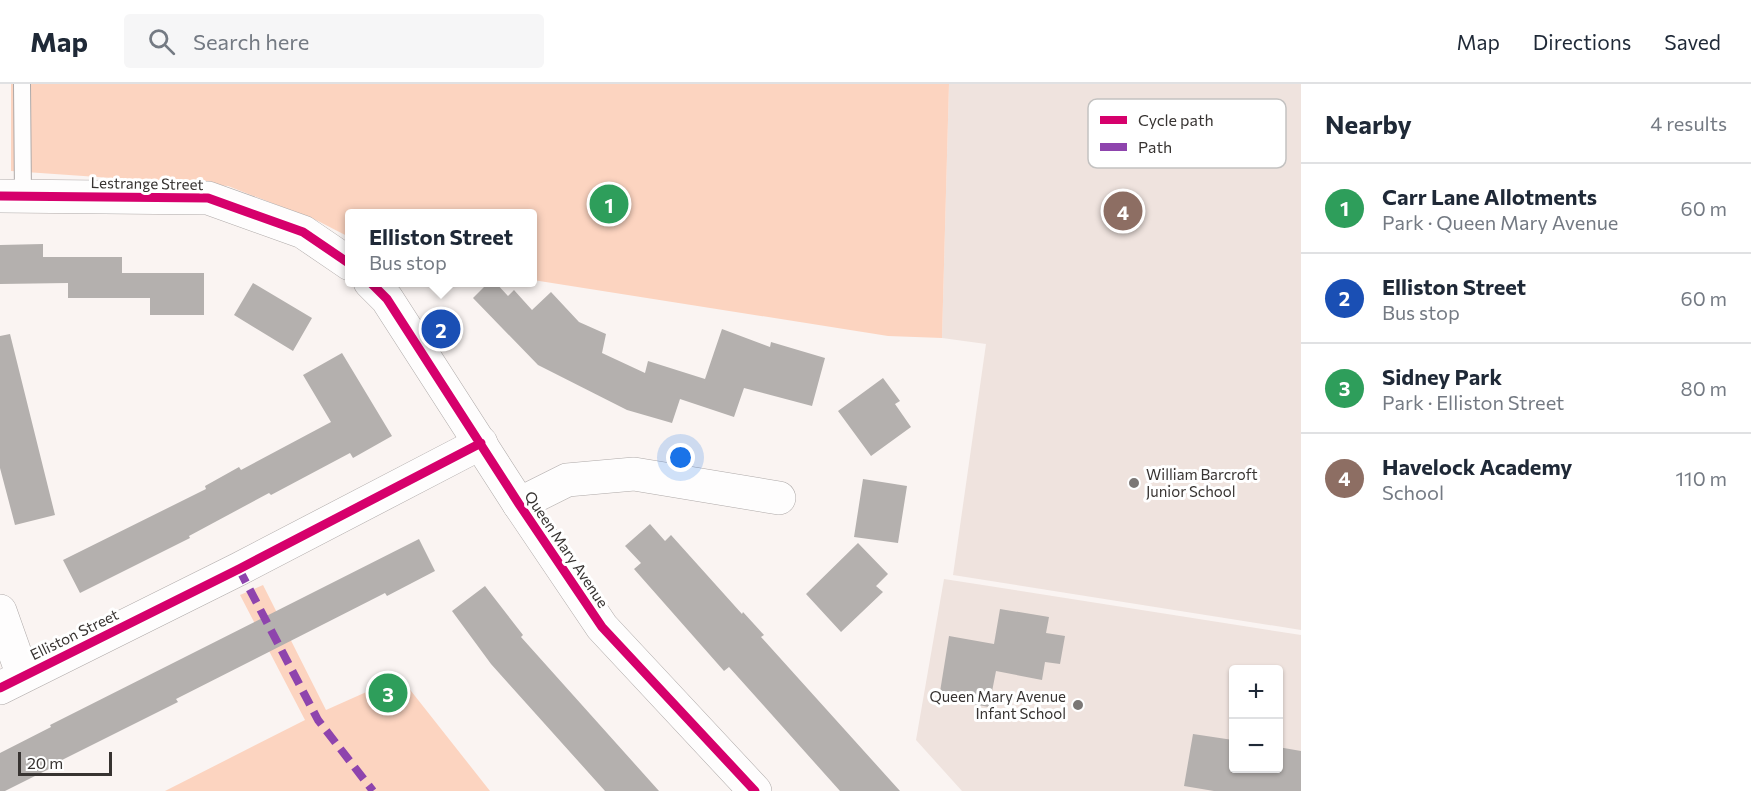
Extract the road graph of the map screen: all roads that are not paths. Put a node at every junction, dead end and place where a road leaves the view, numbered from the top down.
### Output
1 (22, 84) edge
2 (11, 196) edge
3 (345, 261) edge
4 (378, 290) edge
5 (481, 443) junction
6 (779, 498) dead end
7 (519, 504) junction
8 (0, 611) edge
9 (12, 682) edge
10 (755, 791) edge

1 - 2 lane
2 - 3 street, Lestrange Street
4 - 5 street, Queen Mary Avenue
5 - 7 street, Queen Mary Avenue
5 - 9 street, Elliston Street
6 - 7 street
7 - 10 street, Queen Mary Avenue
8 - 9 street

